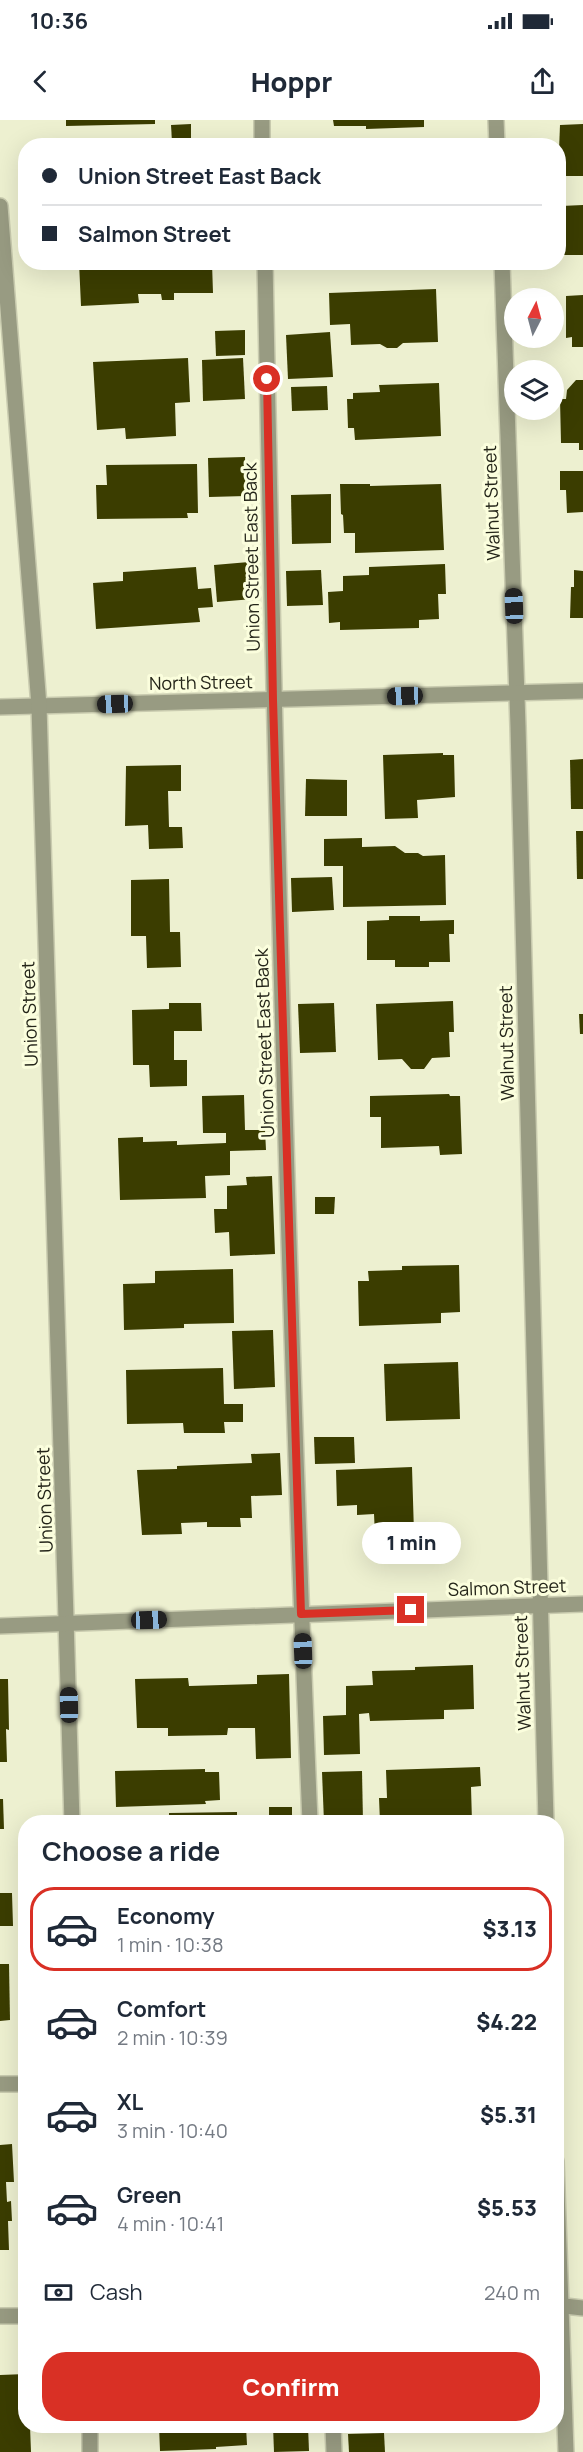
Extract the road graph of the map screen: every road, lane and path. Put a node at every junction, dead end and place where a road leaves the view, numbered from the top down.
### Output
1 (262, 120) edge
2 (496, 120) edge
3 (262, 138) edge
4 (497, 138) edge
5 (0, 206) edge
6 (265, 270) edge
7 (502, 270) edge
8 (583, 691) edge
9 (517, 692) junction
10 (273, 700) junction
11 (39, 706) junction
12 (0, 707) edge
13 (583, 1604) edge
14 (539, 1605) junction
15 (301, 1614) junction
16 (66, 1624) junction
17 (0, 1626) edge
18 (72, 1815) edge
19 (310, 1815) edge
20 (546, 1815) edge
21 (0, 2084) edge
22 (18, 2084) edge
23 (564, 2306) edge
24 (583, 2308) edge
25 (0, 2316) edge
26 (18, 2316) edge
27 (564, 2410) edge
28 (90, 2433) edge
29 (333, 2433) edge
30 (90, 2452) edge
31 (334, 2452) edge
32 (566, 2452) edge

1 - 3 street
2 - 4 street
5 - 11 street, Union Street
6 - 10 street, Union Street East Back
7 - 9 street, Walnut Street
8 - 9 street, North Street
9 - 10 street, North Street
9 - 14 street, Walnut Street
10 - 11 street, North Street
10 - 15 street, Union Street East Back
11 - 12 street, North Street
11 - 16 street, Union Street
13 - 14 street, Salmon Street
14 - 15 street, Salmon Street
14 - 20 street, Walnut Street
15 - 16 street, Salmon Street
15 - 19 street, Union Street East Back
16 - 17 street, Salmon Street
16 - 18 street, Union Street
21 - 22 street
23 - 24 street
25 - 26 street
27 - 32 street
28 - 30 street
29 - 31 street

